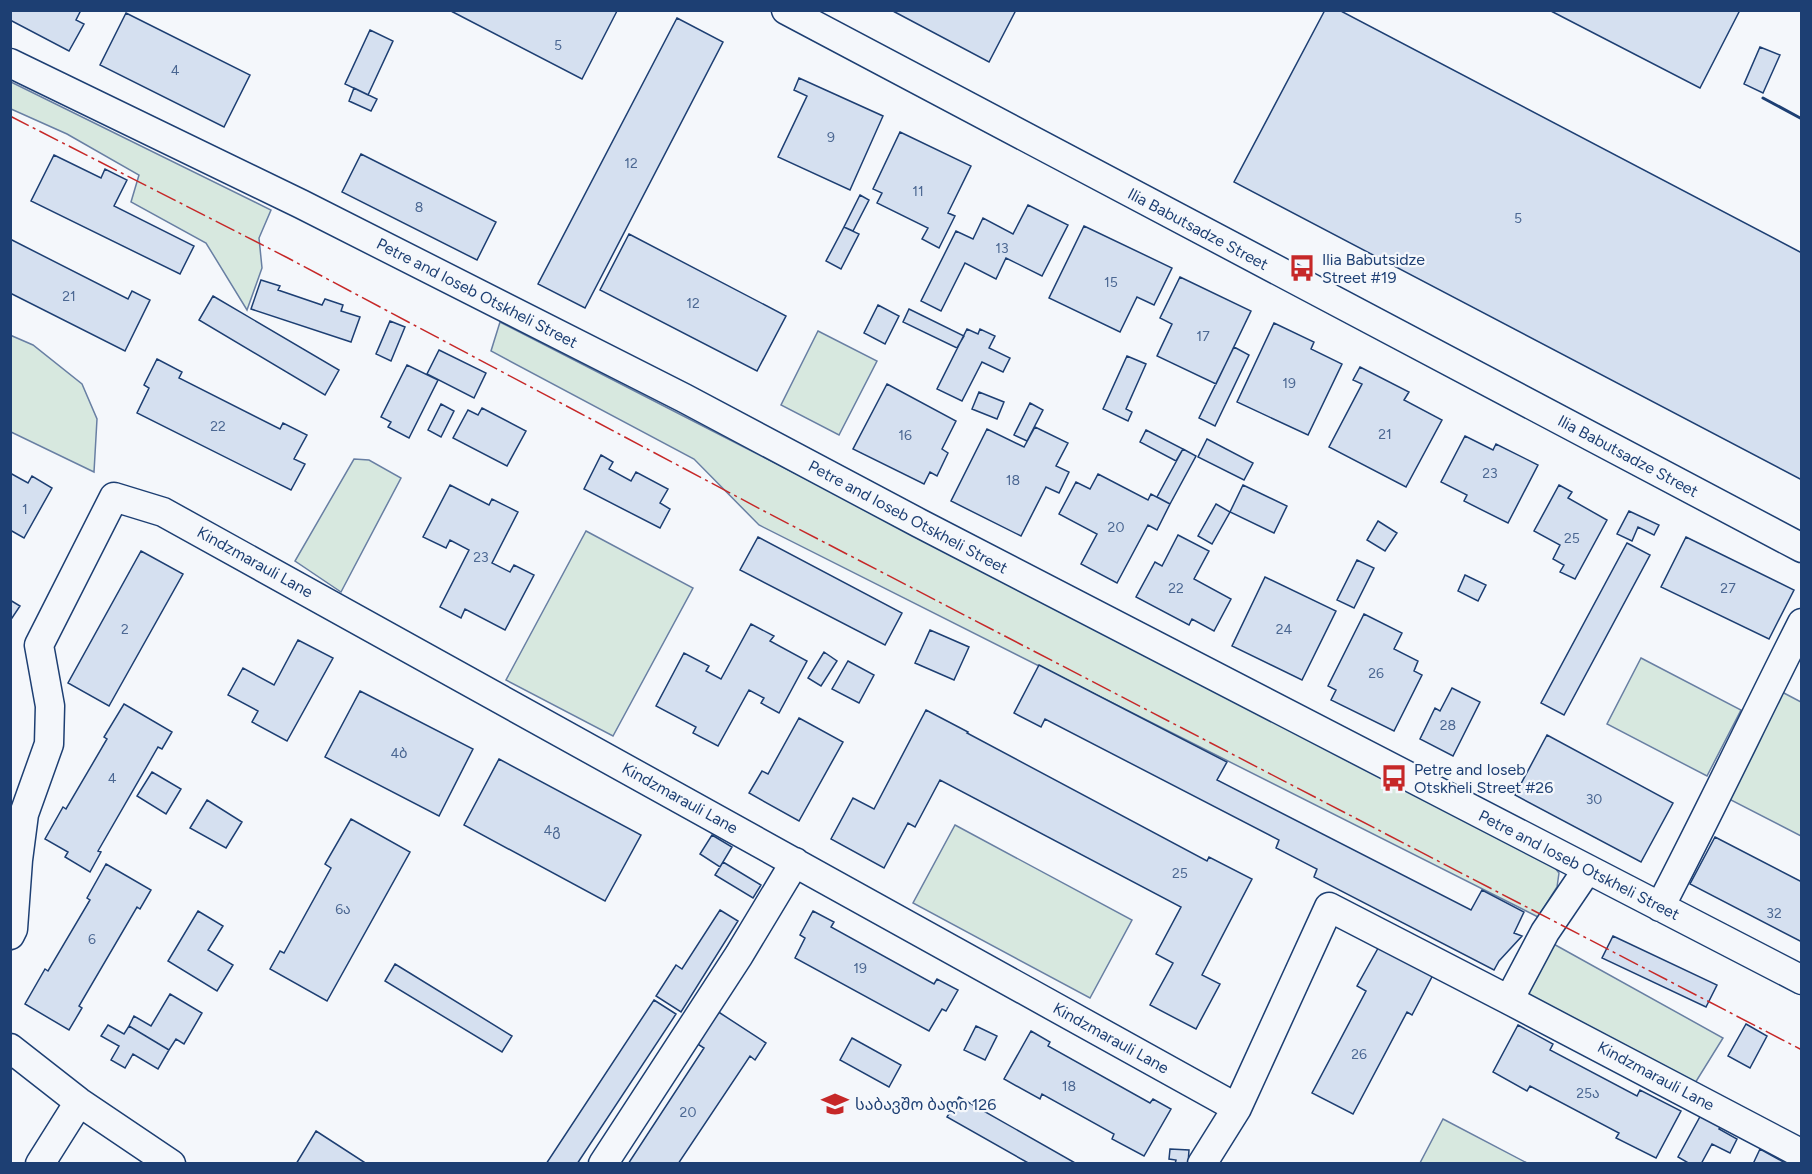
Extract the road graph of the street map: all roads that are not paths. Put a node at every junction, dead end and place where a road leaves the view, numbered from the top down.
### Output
1 (786, 10) edge
2 (10, 63) edge
3 (1802, 548) edge
4 (1802, 623) edge
5 (795, 862) junction
6 (1587, 870) junction
7 (1660, 907) junction
8 (10, 935) edge
9 (1802, 980) edge
10 (1509, 1000) junction
11 (10, 1048) edge
12 (79, 1102) junction
13 (1237, 1108) junction
14 (1802, 1154) edge
15 (40, 1164) edge
16 (171, 1164) edge
17 (603, 1164) edge
18 (1202, 1164) edge

1 - 3 street, Ilia Babutsadze Street
2 - 6 street, Petre and Ioseb Otskheli Street
4 - 7 street
5 - 8 street, Kindzmarauli Lane
5 - 13 street, Kindzmarauli Lane
5 - 17 street
6 - 7 street, Petre and Ioseb Otskheli Street
6 - 10 street
7 - 9 street, Petre and Ioseb Otskheli Street
10 - 13 street, Kindzmarauli Lane
10 - 14 street, Kindzmarauli Lane
11 - 12 street
12 - 15 street
12 - 16 street
13 - 18 street, Kindzmarauli Lane

